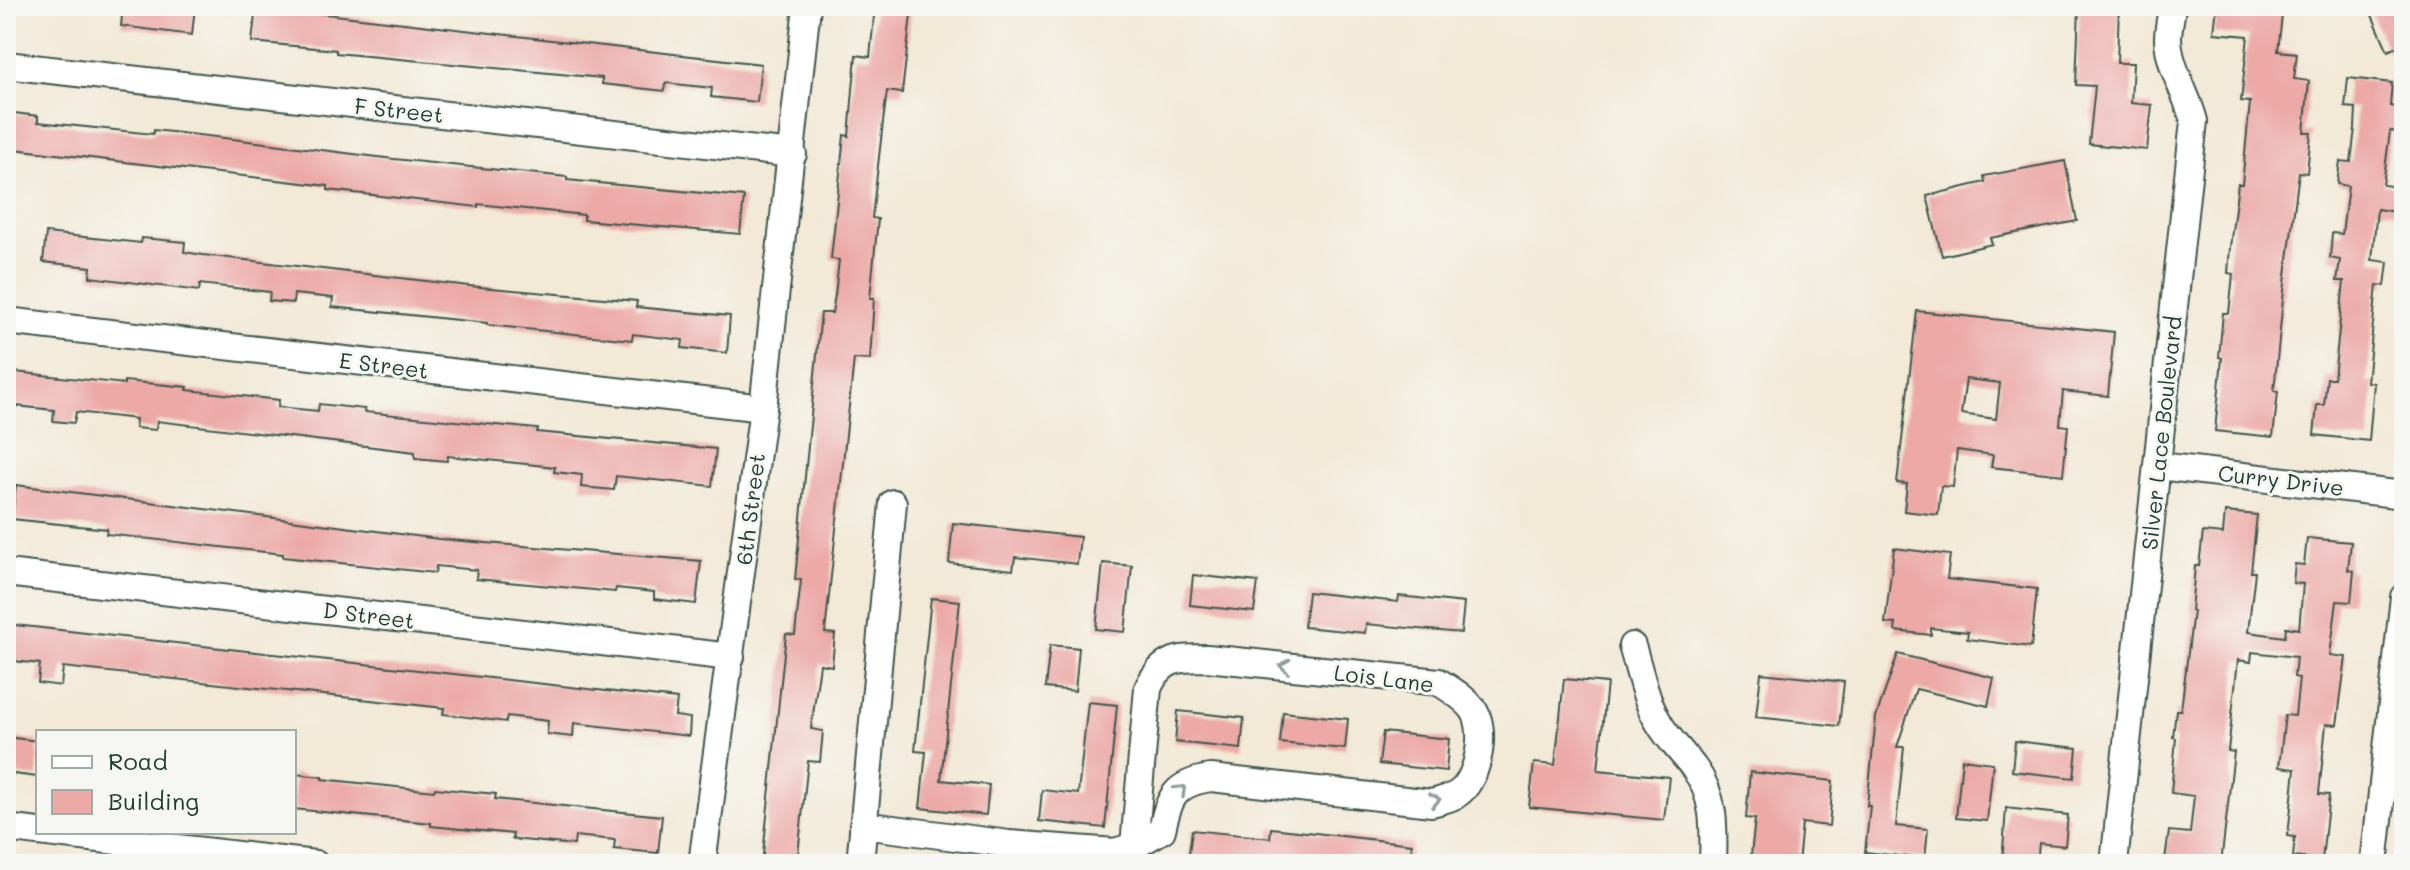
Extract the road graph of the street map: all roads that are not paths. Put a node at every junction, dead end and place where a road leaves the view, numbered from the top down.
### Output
1 (807, 6) edge
2 (2172, 6) edge
3 (6, 65) edge
4 (793, 154) junction
5 (6, 321) edge
6 (763, 408) junction
7 (2159, 466) junction
8 (2404, 495) edge
9 (893, 503) dead end
10 (6, 573) edge
11 (2404, 597) edge
12 (1632, 646) dead end
13 (731, 657) junction
14 (863, 825) junction
15 (6, 828) edge
16 (36, 832) edge
17 (55, 834) edge
18 (1134, 846) junction
19 (315, 864) edge
20 (702, 864) edge
21 (860, 864) edge
22 (1713, 864) edge
23 (2114, 864) edge
24 (2374, 864) edge

1 - 4 street, 6th Street
2 - 7 street, Silver Lace Boulevard
3 - 4 street, F Street
4 - 6 street, 6th Street
5 - 6 street, E Street
6 - 13 street, 6th Street
7 - 8 street, Curry Drive
7 - 23 street, Silver Lace Boulevard
9 - 14 street
10 - 13 street, D Street
11 - 24 street
12 - 22 street
13 - 20 street, 6th Street
14 - 18 street
14 - 21 street
15 - 16 street
17 - 19 street
18 -> 18 street, Lois Lane

